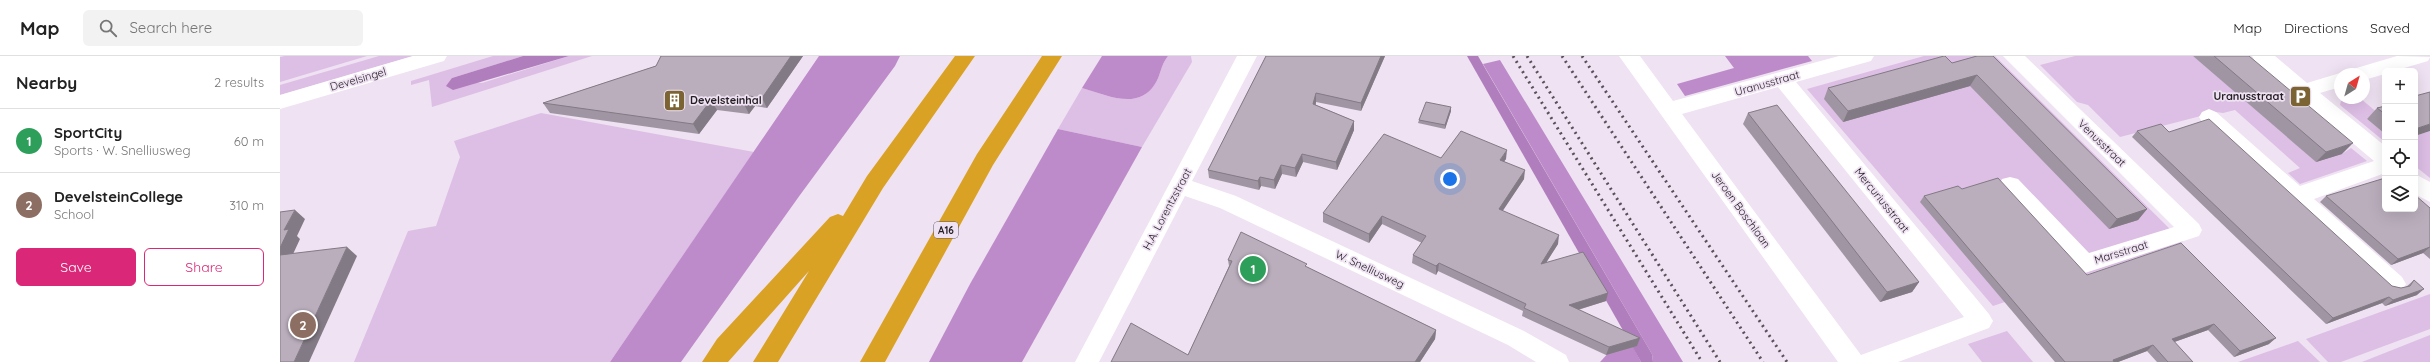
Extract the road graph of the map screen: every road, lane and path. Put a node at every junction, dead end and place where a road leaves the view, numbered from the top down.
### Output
1 (437, 56) edge
2 (965, 56) edge
3 (1052, 56) edge
4 (1247, 56) edge
5 (1629, 56) edge
6 (1864, 56) edge
7 (2013, 56) edge
8 (2262, 56) edge
9 (2421, 56) edge
10 (2370, 71) edge
11 (1783, 80) junction
12 (2334, 82) edge
13 (2304, 91) junction
14 (280, 102) edge
15 (1669, 110) junction
16 (2209, 117) dead end
17 (2382, 156) edge
18 (2382, 166) edge
19 (875, 182) junction
20 (2418, 184) edge
21 (1179, 185) junction
22 (2010, 185) dead end
23 (2430, 194) edge
24 (2297, 196) junction
25 (2191, 230) joint
26 (2394, 284) dead end
27 (714, 362) edge
28 (765, 362) edge
29 (872, 362) edge
30 (1087, 362) edge
31 (1557, 362) edge
32 (1852, 362) edge
33 (1870, 362) edge

1 - 14 street, Develsingel
2 - 19 highway
3 - 29 highway, A16
4 - 21 street, H.A. Lorentzstraat
5 - 15 street, Jeroen Boschlaan
6 - 11 street, Uranusstraat
7 - 25 street, Venusstraat
8 - 13 street
9 - 10 street
11 - 15 street, Uranusstraat
11 - 33 street, Mercuriusstraat
12 - 13 street
13 - 17 street
15 - 32 street, Jeroen Boschlaan
16 - 24 street
18 - 24 street
19 - 27 highway
19 - 28 highway
20 - 23 street
21 - 30 street, H.A. Lorentzstraat
21 - 31 street, W. Snelliusweg
22 - 25 street, Marsstraat
24 - 26 street

